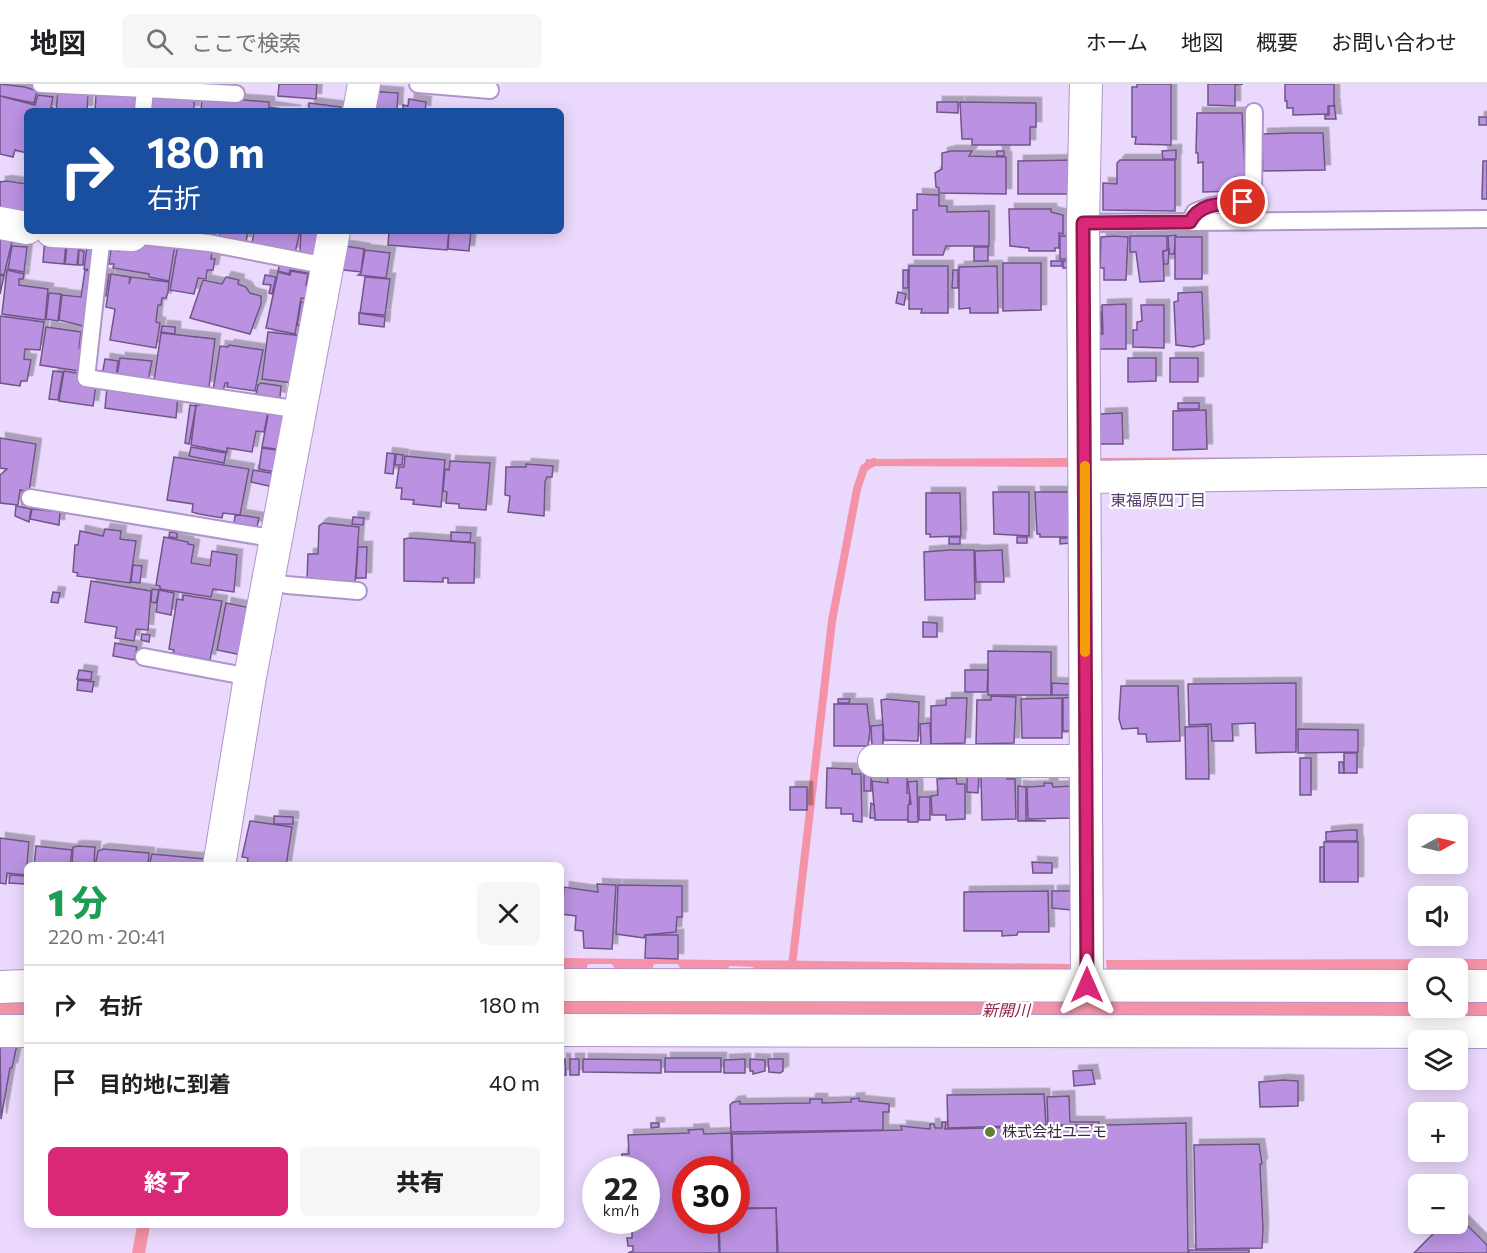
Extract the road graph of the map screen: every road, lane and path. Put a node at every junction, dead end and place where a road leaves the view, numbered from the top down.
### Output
1 (41, 84) edge
2 (364, 84) edge
3 (418, 84) edge
4 (1086, 84) edge
5 (145, 89) junction
6 (490, 90) dead end
7 (236, 94) dead end
8 (143, 108) edge
9 (360, 108) edge
10 (1254, 112) dead end
11 (1487, 219) edge
12 (1190, 222) junction
13 (1083, 223) junction
14 (0, 224) edge
15 (24, 228) edge
16 (122, 234) edge
17 (332, 234) edge
18 (327, 267) junction
19 (301, 410) junction
20 (1487, 471) edge
21 (1085, 477) junction
22 (30, 498) dead end
23 (277, 539) junction
24 (269, 581) junction
25 (358, 591) dead end
26 (144, 657) dead end
27 (250, 678) junction
28 (874, 761) dead end
29 (1086, 761) junction
30 (220, 862) edge
31 (564, 985) edge
32 (1087, 985) junction
33 (24, 986) edge
34 (1408, 986) edge
35 (1468, 986) edge
36 (1487, 986) edge
37 (0, 987) edge
38 (564, 1030) edge
39 (0, 1031) edge
40 (24, 1031) edge
41 (1487, 1032) edge

1 - 5 lane
2 - 9 street
3 - 6 lane
4 - 13 street
5 - 7 lane
5 - 8 lane
10 - 12 lane
11 - 12 lane
12 - 13 lane
13 - 21 street
14 - 15 street
16 - 18 lane
16 - 19 lane
17 - 18 street
18 - 19 street
19 - 23 street
20 - 21 street
21 - 29 street
22 - 23 lane
23 - 24 street
24 - 25 lane
24 - 27 street
26 - 27 lane
27 - 30 street
28 - 29 street
29 - 32 street
31 - 32 street
32 - 34 street
33 - 37 street
35 - 36 street
38 - 41 street
39 - 40 street

